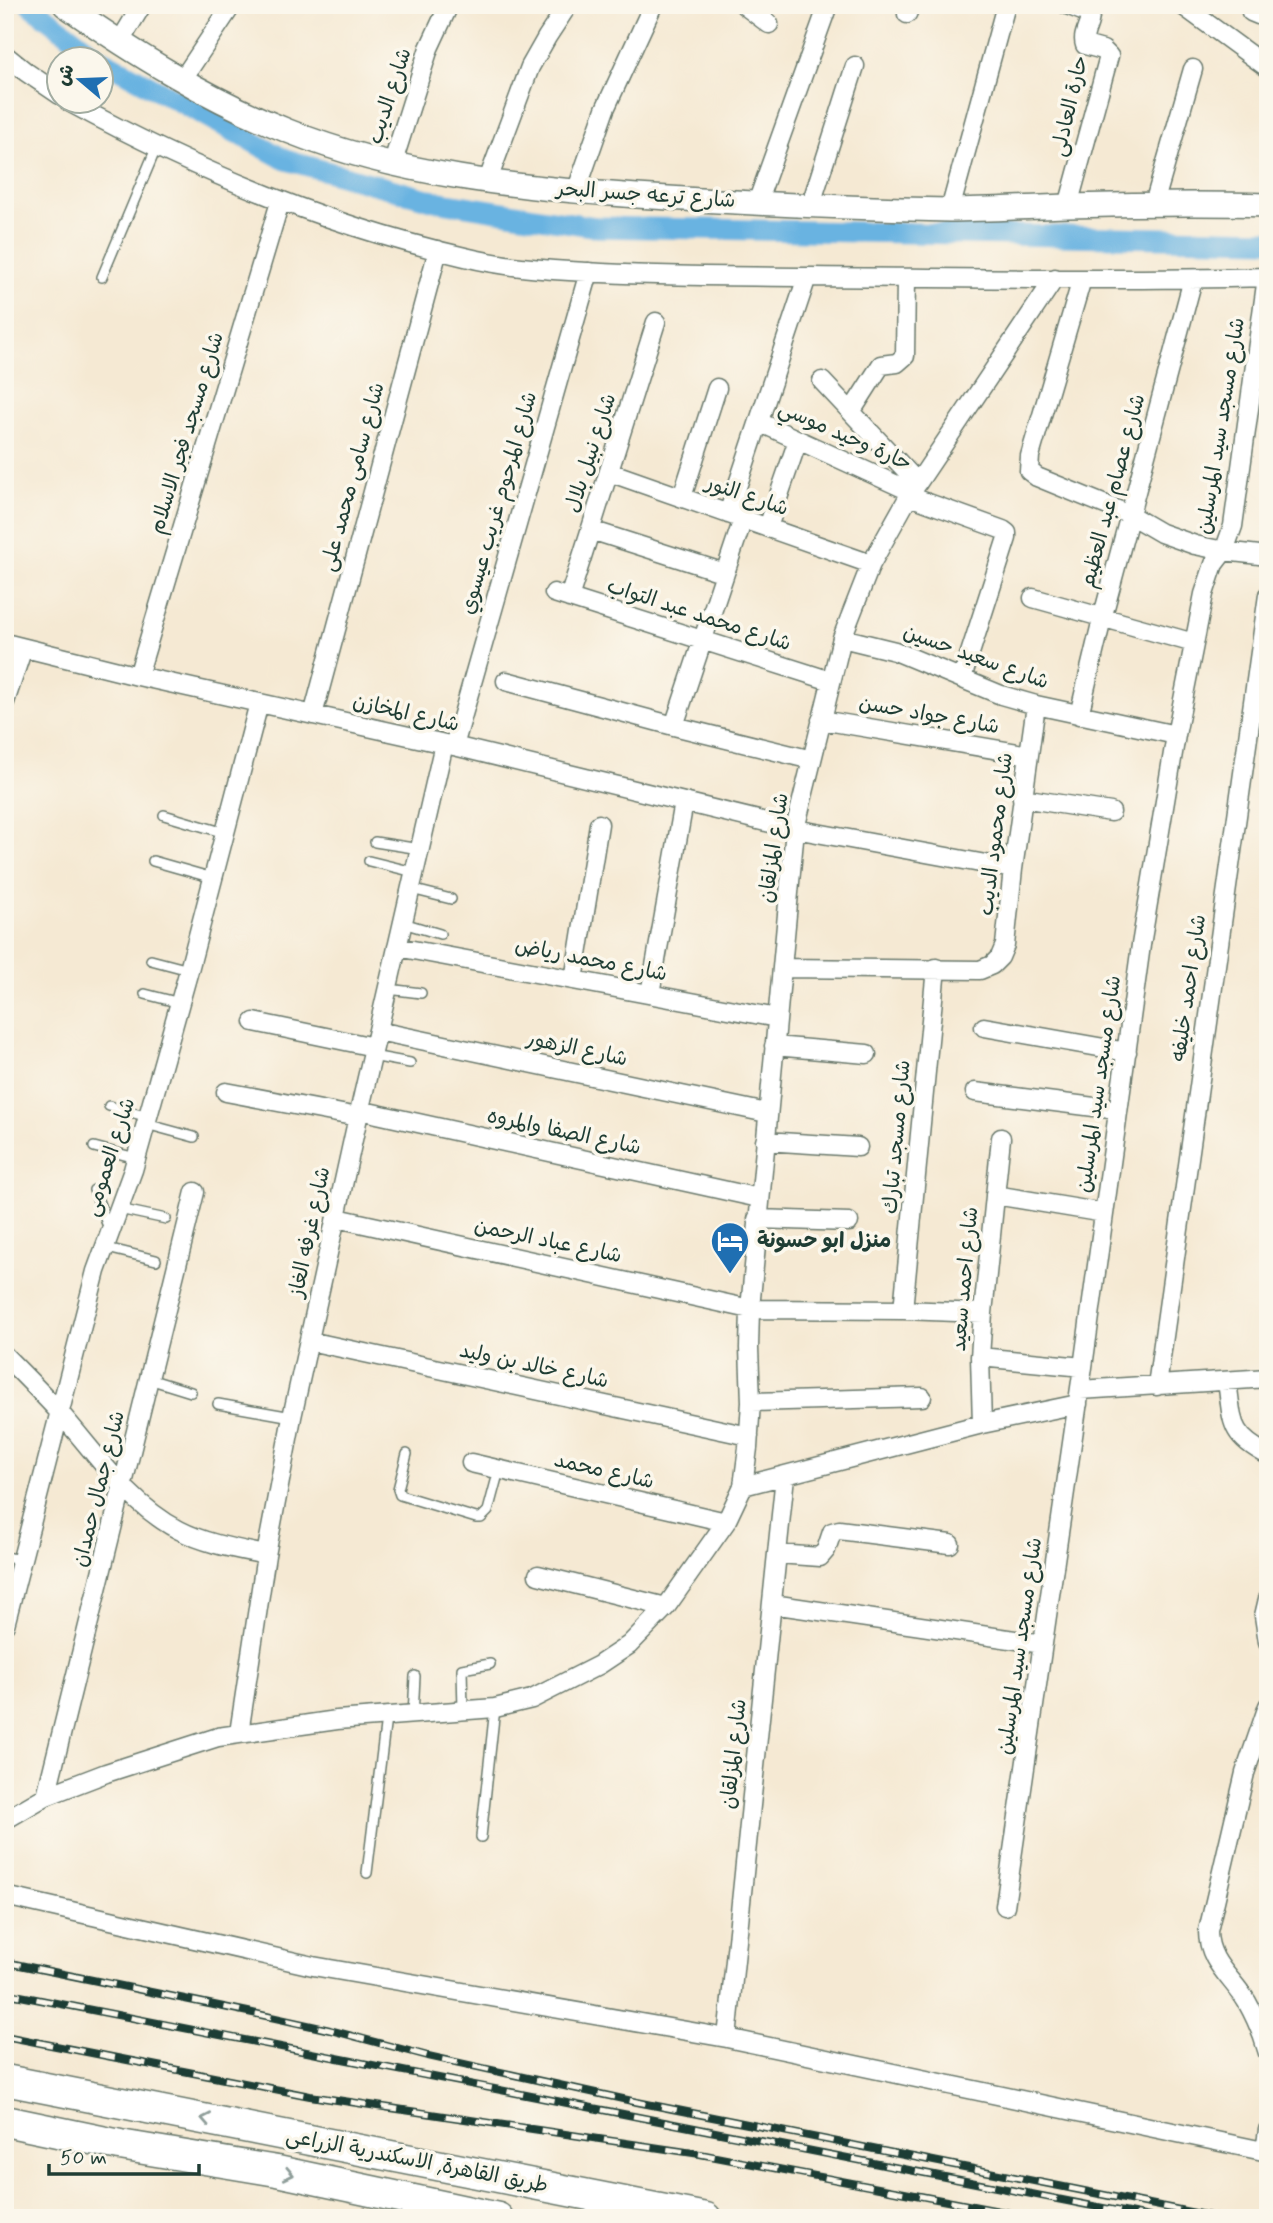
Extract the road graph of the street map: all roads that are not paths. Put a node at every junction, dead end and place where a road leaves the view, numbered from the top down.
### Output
1 (65, 5) edge
2 (142, 5) edge
3 (232, 5) edge
4 (449, 5) edge
5 (568, 5) edge
6 (653, 5) edge
7 (744, 5) edge
8 (828, 5) edge
9 (1006, 5) edge
10 (1067, 5) edge
11 (1182, 5) edge
12 (769, 24) dead end
13 (119, 43) junction
14 (5, 55) edge
15 (855, 66) dead end
16 (1268, 68) edge
17 (1193, 69) dead end
18 (182, 80) junction
19 (46, 86) edge
20 (97, 116) edge
21 (157, 146) junction
22 (393, 163) junction
23 (488, 180) junction
24 (576, 192) junction
25 (281, 202) junction
26 (757, 202) junction
27 (811, 204) junction
28 (1154, 204) junction
29 (1268, 205) edge
30 (1068, 206) junction
31 (950, 210) junction
32 (438, 250) junction
33 (589, 272) junction
34 (102, 277) dead end
35 (807, 277) junction
36 (1267, 277) edge
37 (906, 278) junction
38 (1055, 278) junction
39 (1082, 279) junction
40 (1192, 279) junction
41 (656, 322) dead end
42 (822, 381) dead end
43 (717, 388) dead end
44 (851, 412) junction
45 (759, 422) junction
46 (797, 440) junction
47 (609, 472) junction
48 (913, 490) junction
49 (681, 498) junction
50 (1130, 515) junction
51 (736, 516) junction
52 (768, 527) junction
53 (591, 530) junction
54 (1224, 551) junction
55 (1268, 556) edge
56 (871, 564) junction
57 (725, 573) junction
58 (561, 595) joint
59 (1268, 595) edge
60 (1033, 598) dead end
61 (1102, 619) junction
62 (842, 638) junction
63 (703, 640) junction
64 (5, 643) edge
65 (1194, 643) junction
66 (23, 648) junction
67 (138, 676) junction
68 (962, 678) junction
69 (506, 681) dead end
70 (831, 681) junction
71 (5, 702) edge
72 (259, 703) junction
73 (1036, 705) junction
74 (313, 715) junction
75 (1079, 715) junction
76 (821, 720) junction
77 (674, 726) junction
78 (1176, 735) junction
79 (449, 746) junction
80 (1029, 755) junction
81 (812, 760) junction
82 (1022, 798) junction
83 (684, 802) junction
84 (1111, 812) dead end
85 (164, 815) dead end
86 (599, 824) dead end
87 (795, 829) junction
88 (225, 833) junction
89 (375, 842) dead end
90 (420, 849) junction
91 (153, 861) dead end
92 (369, 861) dead end
93 (1013, 869) junction
94 (213, 878) junction
95 (413, 881) junction
96 (452, 899) dead end
97 (403, 923) junction
98 (440, 934) dead end
99 (397, 947) junction
100 (151, 960) dead end
101 (782, 968) junction
102 (936, 968) junction
103 (189, 970) junction
104 (574, 979) junction
105 (388, 989) junction
106 (421, 993) dead end
107 (145, 994) dead end
108 (650, 994) junction
109 (180, 1003) junction
110 (777, 1017) junction
111 (254, 1022) dead end
112 (984, 1027) dead end
113 (375, 1045) junction
114 (774, 1046) junction
115 (1127, 1052) junction
116 (867, 1054) dead end
117 (410, 1063) dead end
118 (226, 1091) dead end
119 (975, 1092) dead end
120 (109, 1106) dead end
121 (1118, 1111) junction
122 (767, 1113) junction
123 (358, 1114) junction
124 (147, 1120) junction
125 (194, 1137) dead end
126 (1001, 1138) dead end
127 (765, 1141) junction
128 (94, 1147) dead end
129 (858, 1147) dead end
130 (136, 1158) junction
131 (94, 1190) dead end
132 (195, 1192) dead end
133 (995, 1195) junction
134 (759, 1198) junction
135 (119, 1209) junction
136 (1104, 1213) junction
137 (337, 1218) junction
138 (166, 1219) dead end
139 (757, 1219) junction
140 (849, 1222) dead end
141 (106, 1239) junction
142 (156, 1260) dead end
143 (750, 1309) junction
144 (903, 1310) junction
145 (983, 1313) junction
146 (309, 1341) junction
147 (5, 1356) edge
148 (980, 1357) junction
149 (1083, 1367) junction
150 (1268, 1378) edge
151 (149, 1379) junction
152 (1227, 1381) junction
153 (1157, 1386) junction
154 (191, 1392) dead end
155 (922, 1397) dead end
156 (1079, 1397) junction
157 (751, 1402) junction
158 (218, 1404) dead end
159 (58, 1411) junction
160 (292, 1417) junction
161 (982, 1424) junction
162 (749, 1436) junction
163 (407, 1454) dead end
164 (1268, 1455) edge
165 (471, 1464) dead end
166 (499, 1470) junction
167 (785, 1476) junction
168 (122, 1485) junction
169 (743, 1486) junction
170 (726, 1522) junction
171 (950, 1544) dead end
172 (777, 1554) junction
173 (266, 1555) junction
174 (13, 1559) edge
175 (538, 1574) dead end
176 (1268, 1599) edge
177 (772, 1604) junction
178 (666, 1607) junction
179 (6, 1616) edge
180 (1268, 1643) edge
181 (1043, 1644) junction
182 (490, 1664) dead end
183 (415, 1676) dead end
184 (1268, 1706) edge
185 (495, 1708) junction
186 (463, 1710) junction
187 (413, 1716) junction
188 (386, 1718) junction
189 (239, 1733) junction
190 (46, 1796) junction
191 (5, 1820) edge
192 (481, 1837) dead end
193 (367, 1873) dead end
194 (5, 1896) edge
195 (1005, 1906) dead end
196 (727, 2038) junction
197 (1268, 2053) edge
198 (5, 2080) edge
199 (5, 2121) edge
200 (1268, 2130) edge
201 (1267, 2152) edge
202 (498, 2218) edge
203 (706, 2218) edge

1 - 13 street, شارع ترعه جسر البحر
2 - 13 street
3 - 18 street
4 - 22 street, شارع الديب
5 - 23 street
6 - 24 street
7 - 12 street
8 - 26 street
9 - 31 street
10 - 30 street, حارة العادلى
11 - 16 street
13 - 18 street, شارع ترعه جسر البحر
14 - 19 street
15 - 27 street
17 - 28 street
18 - 22 street, شارع ترعه جسر البحر
20 - 21 street
21 - 25 street
21 - 34 lane
22 - 23 street, شارع ترعه جسر البحر
23 - 24 street, شارع ترعه جسر البحر
24 - 26 street, شارع ترعه جسر البحر
25 - 32 street
25 - 67 street, شارع مسجد فجر الاسلام
26 - 27 street, شارع ترعه جسر البحر
27 - 31 street, شارع ترعه جسر البحر
28 - 29 street, شارع ترعه جسر البحر
28 - 30 street, شارع ترعه جسر البحر
30 - 31 street, شارع ترعه جسر البحر
32 - 33 street
32 - 74 street, شارع سامى محمد على
33 - 35 street
33 - 79 street, شارع المرحوم غريب عيسوي
35 - 37 street
35 - 45 street
36 - 40 street
36 - 54 street, شارع مسجد سيد المرسلين
37 - 38 street
37 - 44 street
38 - 39 street
38 - 48 street, شارع المزلقان
39 - 40 street
39 - 50 street
40 - 50 street, شارع عصام عبد العظيم
41 - 47 street, شارع نبيل بلال
42 - 44 street
43 - 49 street
44 - 48 street
45 - 46 street, حارة وحيد موسي
45 - 51 street
46 - 48 street, حارة وحيد موسي
46 - 52 street
47 - 49 street, شارع النور
47 - 53 street, شارع نبيل بلال
48 - 56 street, شارع المزلقان
48 - 68 street, حارة وحيد موسي
49 - 51 street, شارع النور
50 - 54 street
50 - 61 street, شارع عصام عبد العظيم
51 - 52 street, شارع النور
51 - 57 street
52 - 56 street, شارع النور
53 - 57 street
53 - 58 street, شارع نبيل بلال
54 - 55 street
54 - 65 street, شارع مسجد سيد المرسلين
56 - 62 street, شارع المزلقان
57 - 63 street
58 - 63 street, شارع محمد عبد التواب
59 - 153 street, شارع احمد خليفه
60 - 61 street
61 - 65 street
61 - 75 street, شارع عصام عبد العظيم
62 - 68 street, شارع سعيد حسين
62 - 70 street, شارع المزلقان
63 - 70 street, شارع محمد عبد التواب
63 - 77 street
64 - 66 street, شارع المخازن
65 - 78 street, شارع مسجد سيد المرسلين
66 - 67 street, شارع المخازن
66 - 71 street
67 - 72 street, شارع المخازن
68 - 73 street, شارع سعيد حسين
69 - 77 street
70 - 76 street, شارع المزلقان
72 - 74 street, شارع المخازن
72 - 88 street, شارع العمومى
73 - 75 street, شارع سعيد حسين
73 - 80 street, شارع محمود الديب
74 - 79 street, شارع المخازن
75 - 78 street, شارع سعيد حسين
76 - 80 street, شارع جواد حسن
76 - 81 street, شارع المزلقان
77 - 81 street
78 - 115 street, شارع مسجد سيد المرسلين
79 - 83 street, شارع المخازن
79 - 90 street, شارع غرفه الغاز
80 - 82 street, شارع محمود الديب
81 - 87 street, شارع المزلقان
82 - 84 street
82 - 93 street, شارع محمود الديب
83 - 87 street, شارع المخازن
83 - 108 street
85 - 88 lane
86 - 104 street
87 - 93 street, شارع المخازن
87 - 101 street, شارع المزلقان
88 - 94 street, شارع العمومى
89 - 90 lane
90 - 95 street, شارع غرفه الغاز
91 - 94 lane
92 - 95 lane
93 - 102 street, شارع محمود الديب
94 - 103 street, شارع العمومى
95 - 96 lane
95 - 97 street, شارع غرفه الغاز
97 - 98 lane
97 - 99 street, شارع غرفه الغاز
99 - 104 street, شارع محمد رياض
99 - 105 street, شارع غرفه الغاز
100 - 103 lane
101 - 102 street
101 - 110 street, شارع المزلقان
102 - 144 street, شارع مسجد تبارك
103 - 109 street, شارع العمومى
104 - 108 street, شارع محمد رياض
105 - 106 lane
105 - 113 street, شارع غرفه الغاز
107 - 109 lane
108 - 110 street, شارع محمد رياض
109 - 124 street, شارع العمومى
110 - 114 street, شارع المزلقان
111 - 113 street, شارع الزهور
112 - 115 street
113 - 117 lane
113 - 122 street, شارع الزهور
113 - 123 street, شارع غرفه الغاز
114 - 116 street
114 - 122 street, شارع المزلقان
115 - 121 street, شارع مسجد سيد المرسلين
118 - 123 street, شارع الصفا والمروه
119 - 121 street
120 - 124 lane
121 - 136 street, شارع مسجد سيد المرسلين
122 - 127 street, شارع المزلقان
123 - 134 street, شارع الصفا والمروه
123 - 137 street, شارع غرفه الغاز
124 - 125 lane
124 - 130 street, شارع العمومى
126 - 133 street, شارع احمد سعيد
127 - 129 street
127 - 134 street, شارع المزلقان
128 - 130 lane
130 - 135 street, شارع العمومى
131 - 141 lane
132 - 151 street, شارع جمال حمدان
133 - 136 street
133 - 145 street, شارع احمد سعيد
134 - 139 street, شارع المزلقان
135 - 138 lane
135 - 141 street, شارع العمومى
136 - 149 street, شارع مسجد سيد المرسلين
137 - 143 street, شارع عباد الرحمن
137 - 146 street, شارع غرفه الغاز
139 - 140 street
139 - 143 street, شارع المزلقان
141 - 142 lane
141 - 159 street, شارع العمومى
143 - 144 street, شارع عباد الرحمن
143 - 157 street, شارع المزلقان
144 - 145 street, شارع عباد الرحمن
145 - 148 street, شارع احمد سعيد
146 - 160 street, شارع غرفه الغاز
146 - 162 street, شارع خالد بن وليد
147 - 159 street
148 - 149 street
148 - 161 street, شارع احمد سعيد
149 - 156 street, شارع مسجد سيد المرسلين
150 - 152 street
151 - 154 lane
151 - 168 street, شارع جمال حمدان
152 - 153 street
152 - 164 street
153 - 156 street
155 - 157 street
156 - 161 street
156 - 181 street, شارع مسجد سيد المرسلين
157 - 162 street, شارع المزلقان
158 - 160 lane
159 - 168 street
159 - 174 street, شارع العمومى
160 - 173 street, شارع غرفه الغاز
161 - 167 street
162 - 169 street, شارع المزلقان
163 - 166 lane
165 - 166 street, شارع محمد
166 - 170 street, شارع محمد
167 - 169 street
167 - 172 street, شارع المزلقان
168 - 173 street
168 - 190 street, شارع جمال حمدان
169 - 170 street, شارع المزلقان
170 - 178 street, شارع المزلقان
171 - 172 street
172 - 177 street, شارع المزلقان
173 - 189 street, شارع غرفه الغاز
174 - 179 street, شارع العمومى
175 - 178 street
176 - 180 street
177 - 181 street
177 - 196 street, شارع المزلقان
178 - 185 street, شارع المزلقان
181 - 195 street, شارع مسجد سيد المرسلين
182 - 186 lane
183 - 187 lane
184 - 197 street
185 - 186 street, شارع المزلقان
185 - 192 lane
186 - 187 street, شارع المزلقان
187 - 188 street, شارع المزلقان
188 - 189 street, شارع المزلقان
188 - 193 lane
189 - 190 street, شارع المزلقان
190 - 191 street, شارع المزلقان
194 - 196 street
196 - 201 street
203 -> 198 highway, طريق القاهرة, الاسكندرية الزراعى
199 -> 202 highway, طريق القاهرة, الاسكندرية الزراعى
200 - 201 street

